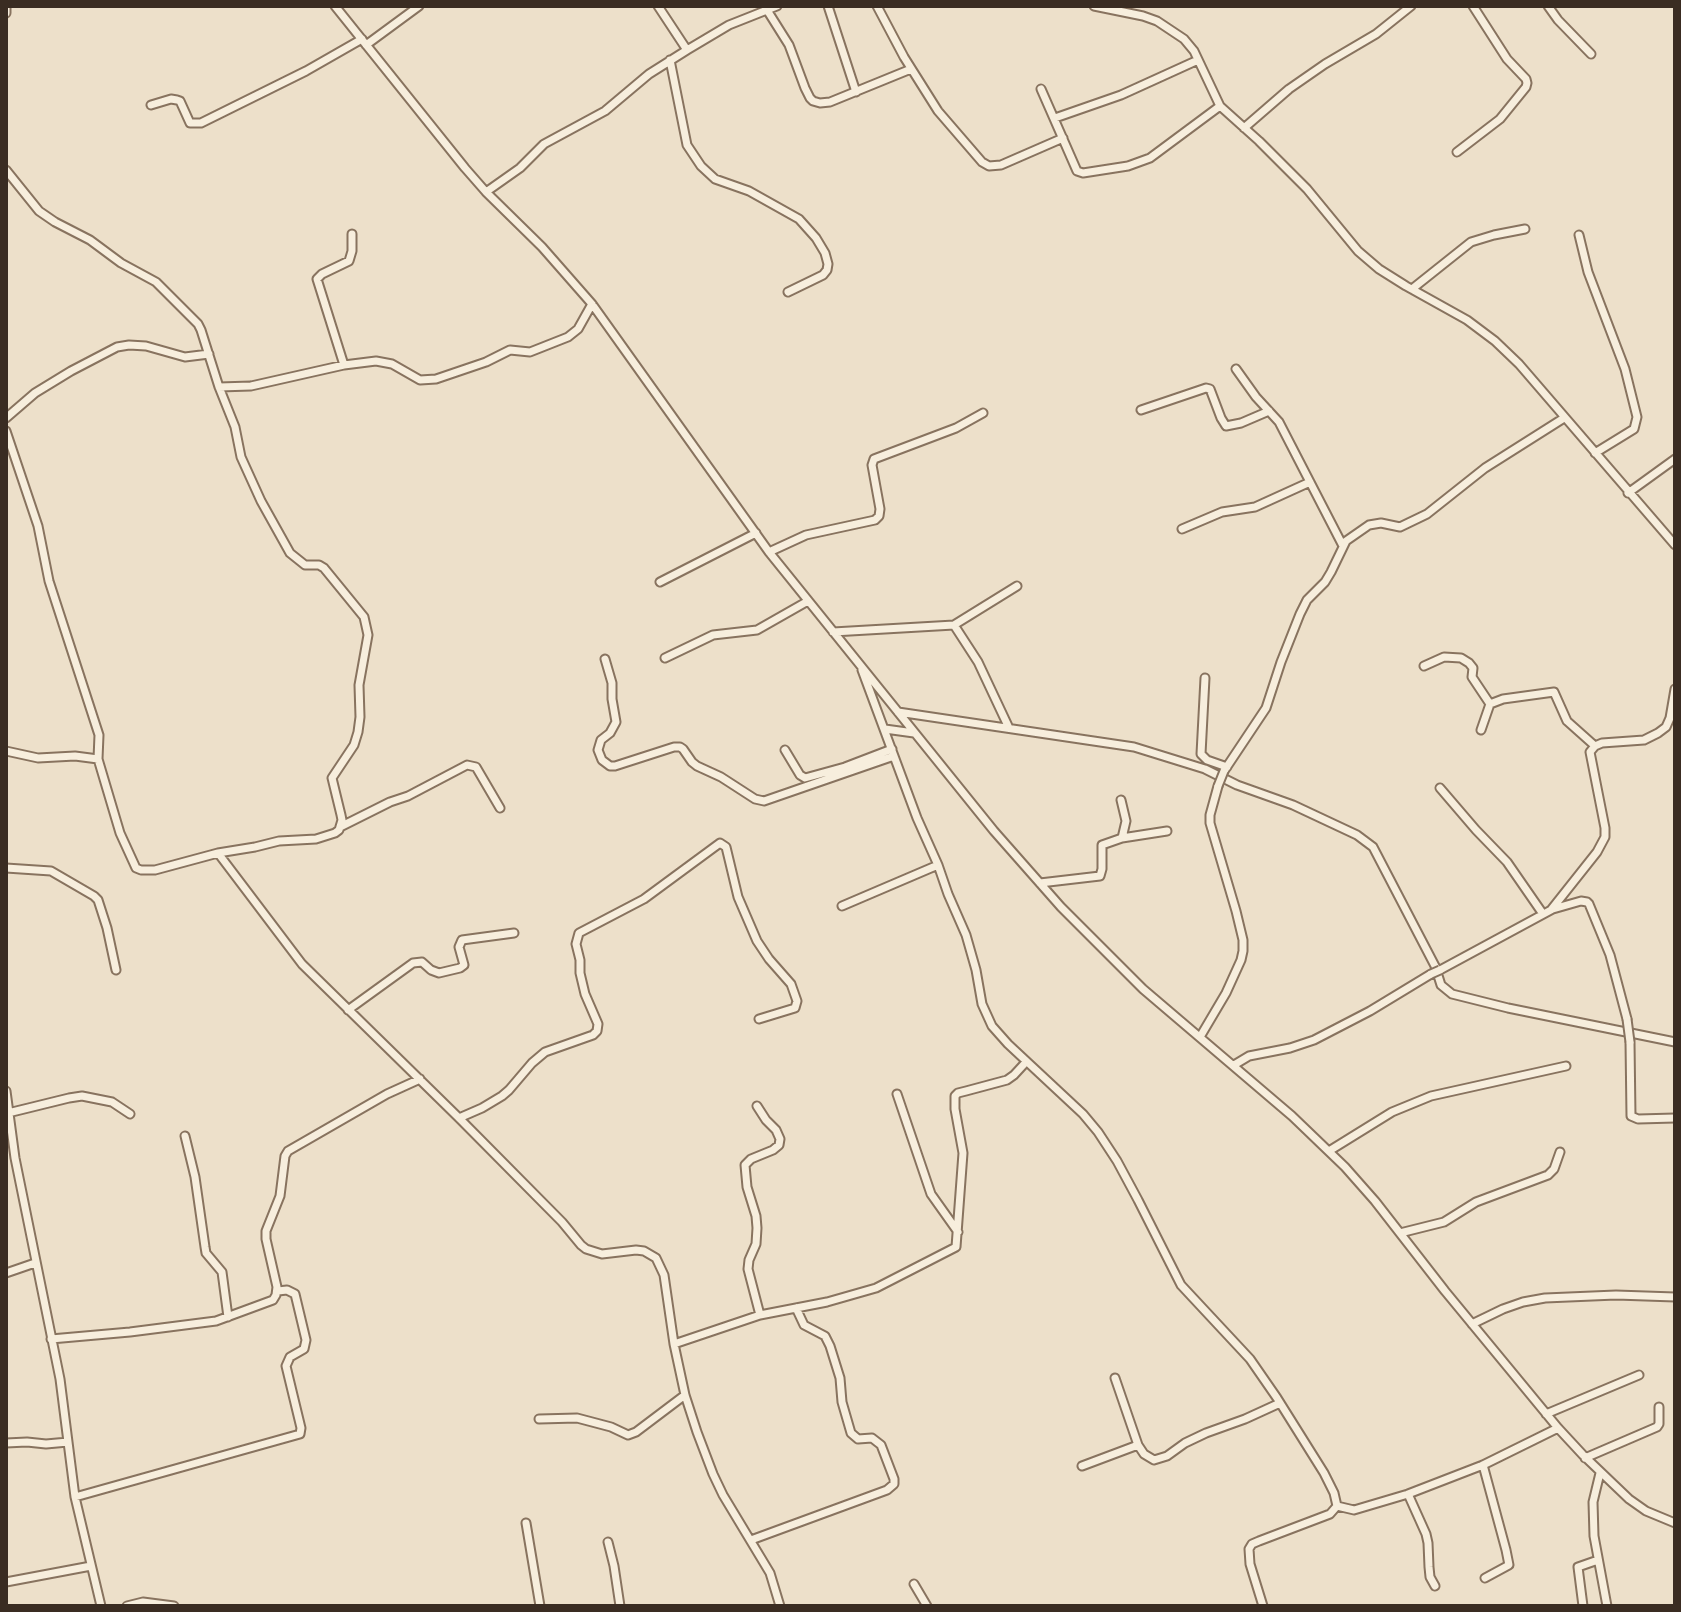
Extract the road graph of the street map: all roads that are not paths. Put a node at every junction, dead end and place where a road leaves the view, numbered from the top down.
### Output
1 (6, 6) edge
2 (335, 6) edge
3 (419, 6) edge
4 (658, 6) edge
5 (777, 6) edge
6 (828, 6) edge
7 (877, 6) edge
8 (1094, 6) edge
9 (1411, 6) edge
10 (1473, 6) edge
11 (1548, 6) edge
12 (767, 10) junction
13 (6, 13) edge
14 (364, 42) junction
15 (687, 50) junction
16 (1591, 54) dead end
17 (670, 60) junction
18 (1198, 60) junction
19 (911, 69) junction
20 (1041, 89) dead end
21 (856, 92) junction
22 (151, 105) dead end
23 (1220, 106) junction
24 (1055, 118) junction
25 (1244, 128) junction
26 (1063, 138) junction
27 (1457, 152) dead end
28 (6, 170) edge
29 (486, 192) junction
30 (1525, 229) dead end
31 (352, 234) dead end
32 (1579, 235) dead end
33 (1412, 289) junction
34 (788, 292) dead end
35 (592, 304) junction
36 (209, 354) junction
37 (344, 365) junction
38 (1236, 369) dead end
39 (219, 387) junction
40 (1141, 410) dead end
41 (1269, 411) junction
42 (983, 413) dead end
43 (6, 418) edge
44 (1564, 418) junction
45 (6, 431) edge
46 (1595, 453) junction
47 (1675, 459) edge
48 (1310, 482) junction
49 (1628, 493) junction
50 (1182, 529) dead end
51 (756, 533) junction
52 (1675, 545) edge
53 (1343, 546) junction
54 (769, 552) junction
55 (660, 582) dead end
56 (1017, 586) dead end
57 (808, 601) junction
58 (954, 625) junction
59 (833, 632) junction
60 (665, 658) dead end
61 (605, 659) dead end
62 (858, 660) junction
63 (1424, 666) dead end
64 (1205, 678) dead end
65 (1675, 689) edge
66 (1490, 704) junction
67 (898, 712) junction
68 (1009, 728) junction
69 (885, 729) junction
70 (1481, 730) dead end
71 (914, 733) junction
72 (1595, 746) junction
73 (785, 750) dead end
74 (6, 751) edge
75 (893, 752) junction
76 (98, 759) junction
77 (1225, 769) junction
78 (1440, 788) dead end
79 (1121, 800) dead end
80 (500, 808) dead end
81 (340, 827) junction
82 (1167, 831) dead end
83 (1122, 838) junction
84 (218, 853) junction
85 (938, 865) junction
86 (6, 868) edge
87 (1040, 883) junction
88 (842, 906) dead end
89 (1547, 912) junction
90 (514, 933) dead end
91 (116, 970) dead end
92 (348, 1010) junction
93 (759, 1019) dead end
94 (1200, 1037) junction
95 (1675, 1042) edge
96 (1026, 1062) junction
97 (1234, 1065) junction
98 (1566, 1066) dead end
99 (420, 1079) junction
100 (6, 1091) edge
101 (897, 1094) dead end
102 (757, 1106) dead end
103 (8, 1113) junction
104 (130, 1114) dead end
105 (459, 1118) junction
106 (1675, 1118) edge
107 (185, 1136) dead end
108 (1329, 1151) junction
109 (1560, 1152) dead end
110 (958, 1232) junction
111 (1400, 1233) junction
112 (35, 1263) junction
113 (6, 1273) edge
114 (278, 1291) junction
115 (1675, 1297) edge
116 (796, 1308) junction
117 (760, 1315) junction
118 (228, 1317) junction
119 (1472, 1324) junction
120 (51, 1339) junction
121 (674, 1344) junction
122 (1639, 1375) dead end
123 (1115, 1378) dead end
124 (685, 1395) junction
125 (1280, 1403) junction
126 (1659, 1407) dead end
127 (1546, 1414) junction
128 (539, 1419) dead end
129 (1558, 1428) junction
130 (68, 1442) junction
131 (6, 1443) edge
132 (1138, 1445) junction
133 (1585, 1458) junction
134 (1483, 1465) junction
135 (1082, 1466) dead end
136 (1600, 1473) junction
137 (1408, 1494) junction
138 (75, 1497) junction
139 (1337, 1506) junction
140 (526, 1523) dead end
141 (1675, 1523) edge
142 (751, 1540) junction
143 (608, 1542) dead end
144 (1598, 1560) junction
145 (91, 1566) junction
146 (1485, 1578) dead end
147 (6, 1582) edge
148 (914, 1584) dead end
149 (1435, 1586) dead end
150 (101, 1606) edge
151 (127, 1606) edge
152 (174, 1606) edge
153 (540, 1606) edge
154 (620, 1606) edge
155 (780, 1606) edge
156 (927, 1606) edge
157 (1263, 1606) edge
158 (1583, 1606) edge
159 (1607, 1606) edge

1 - 13 street
2 - 14 street
3 - 14 street
4 - 15 street
5 - 12 street
6 - 21 street
7 - 19 street
8 - 18 street
9 - 25 street
10 - 27 street
11 - 16 street
12 - 15 street
12 - 21 street
14 - 22 street
14 - 29 street
15 - 17 street
17 - 29 street
17 - 34 street
18 - 23 street
18 - 24 street
19 - 21 street
19 - 26 street
20 - 24 street
23 - 25 street
23 - 26 street
24 - 26 street
25 - 33 street
28 - 36 street
29 - 35 street
30 - 33 street
31 - 37 street
32 - 46 street
33 - 44 street
35 - 37 street
35 - 51 street
36 - 39 street
36 - 43 street
37 - 39 street
38 - 41 street
39 - 81 street
40 - 41 street
41 - 48 street
42 - 54 street
44 - 46 street
44 - 53 street
45 - 76 street
46 - 49 street
47 - 49 street
48 - 50 street
48 - 53 street
49 - 52 street
51 - 54 street
51 - 55 street
53 - 77 street
54 - 57 street
56 - 58 street
57 - 59 street
57 - 60 street
58 - 59 street
58 - 68 street
59 - 62 street
61 - 75 street
62 - 67 street
62 - 69 street
63 - 66 street
64 - 77 street
65 - 72 street
66 - 70 street
66 - 72 street
67 - 68 street
67 - 71 street
68 - 95 street
69 - 71 street
69 - 75 street
71 - 87 street
72 - 89 street
73 - 75 street
74 - 76 street
75 - 85 street
76 - 84 street
77 - 94 street, bridge
78 - 89 street
79 - 83 street
80 - 81 street
81 - 84 street
82 - 83 street
83 - 87 street
84 - 92 street
85 - 88 street
85 - 96 street
86 - 91 street
87 - 94 street
89 - 97 street, bridge
89 - 106 street, bridge
90 - 92 street
92 - 99 street
93 - 105 street
94 - 97 street
96 - 110 street
96 - 125 street
97 - 108 street
98 - 108 street
99 - 105 street
99 - 114 street
100 - 103 street
101 - 110 street
102 - 117 street
103 - 104 street
103 - 112 street
105 - 121 street
107 - 118 street
108 - 111 street
109 - 111 street
110 - 116 street
111 - 119 street
112 - 113 street
112 - 120 street
114 - 118 street
114 - 138 street
115 - 119 street
116 - 117 street
116 - 142 street
117 - 121 street
118 - 120 street
119 - 127 street
120 - 130 street
121 - 124 street
122 - 127 street
123 - 132 street
124 - 128 street
124 - 142 street
125 - 132 street
125 - 139 street
126 - 133 street
127 - 129 street
129 - 133 street
129 - 134 street
130 - 131 street
130 - 138 street
132 - 135 street
133 - 136 street
134 - 137 street
134 - 146 street
136 - 141 street
136 - 144 street
137 - 139 street
137 - 149 street
138 - 145 street
139 - 157 street
140 - 153 street
142 - 155 street
143 - 154 street
144 - 158 street
144 - 159 street
145 - 147 street
145 - 150 street
148 - 156 street
151 - 152 street

